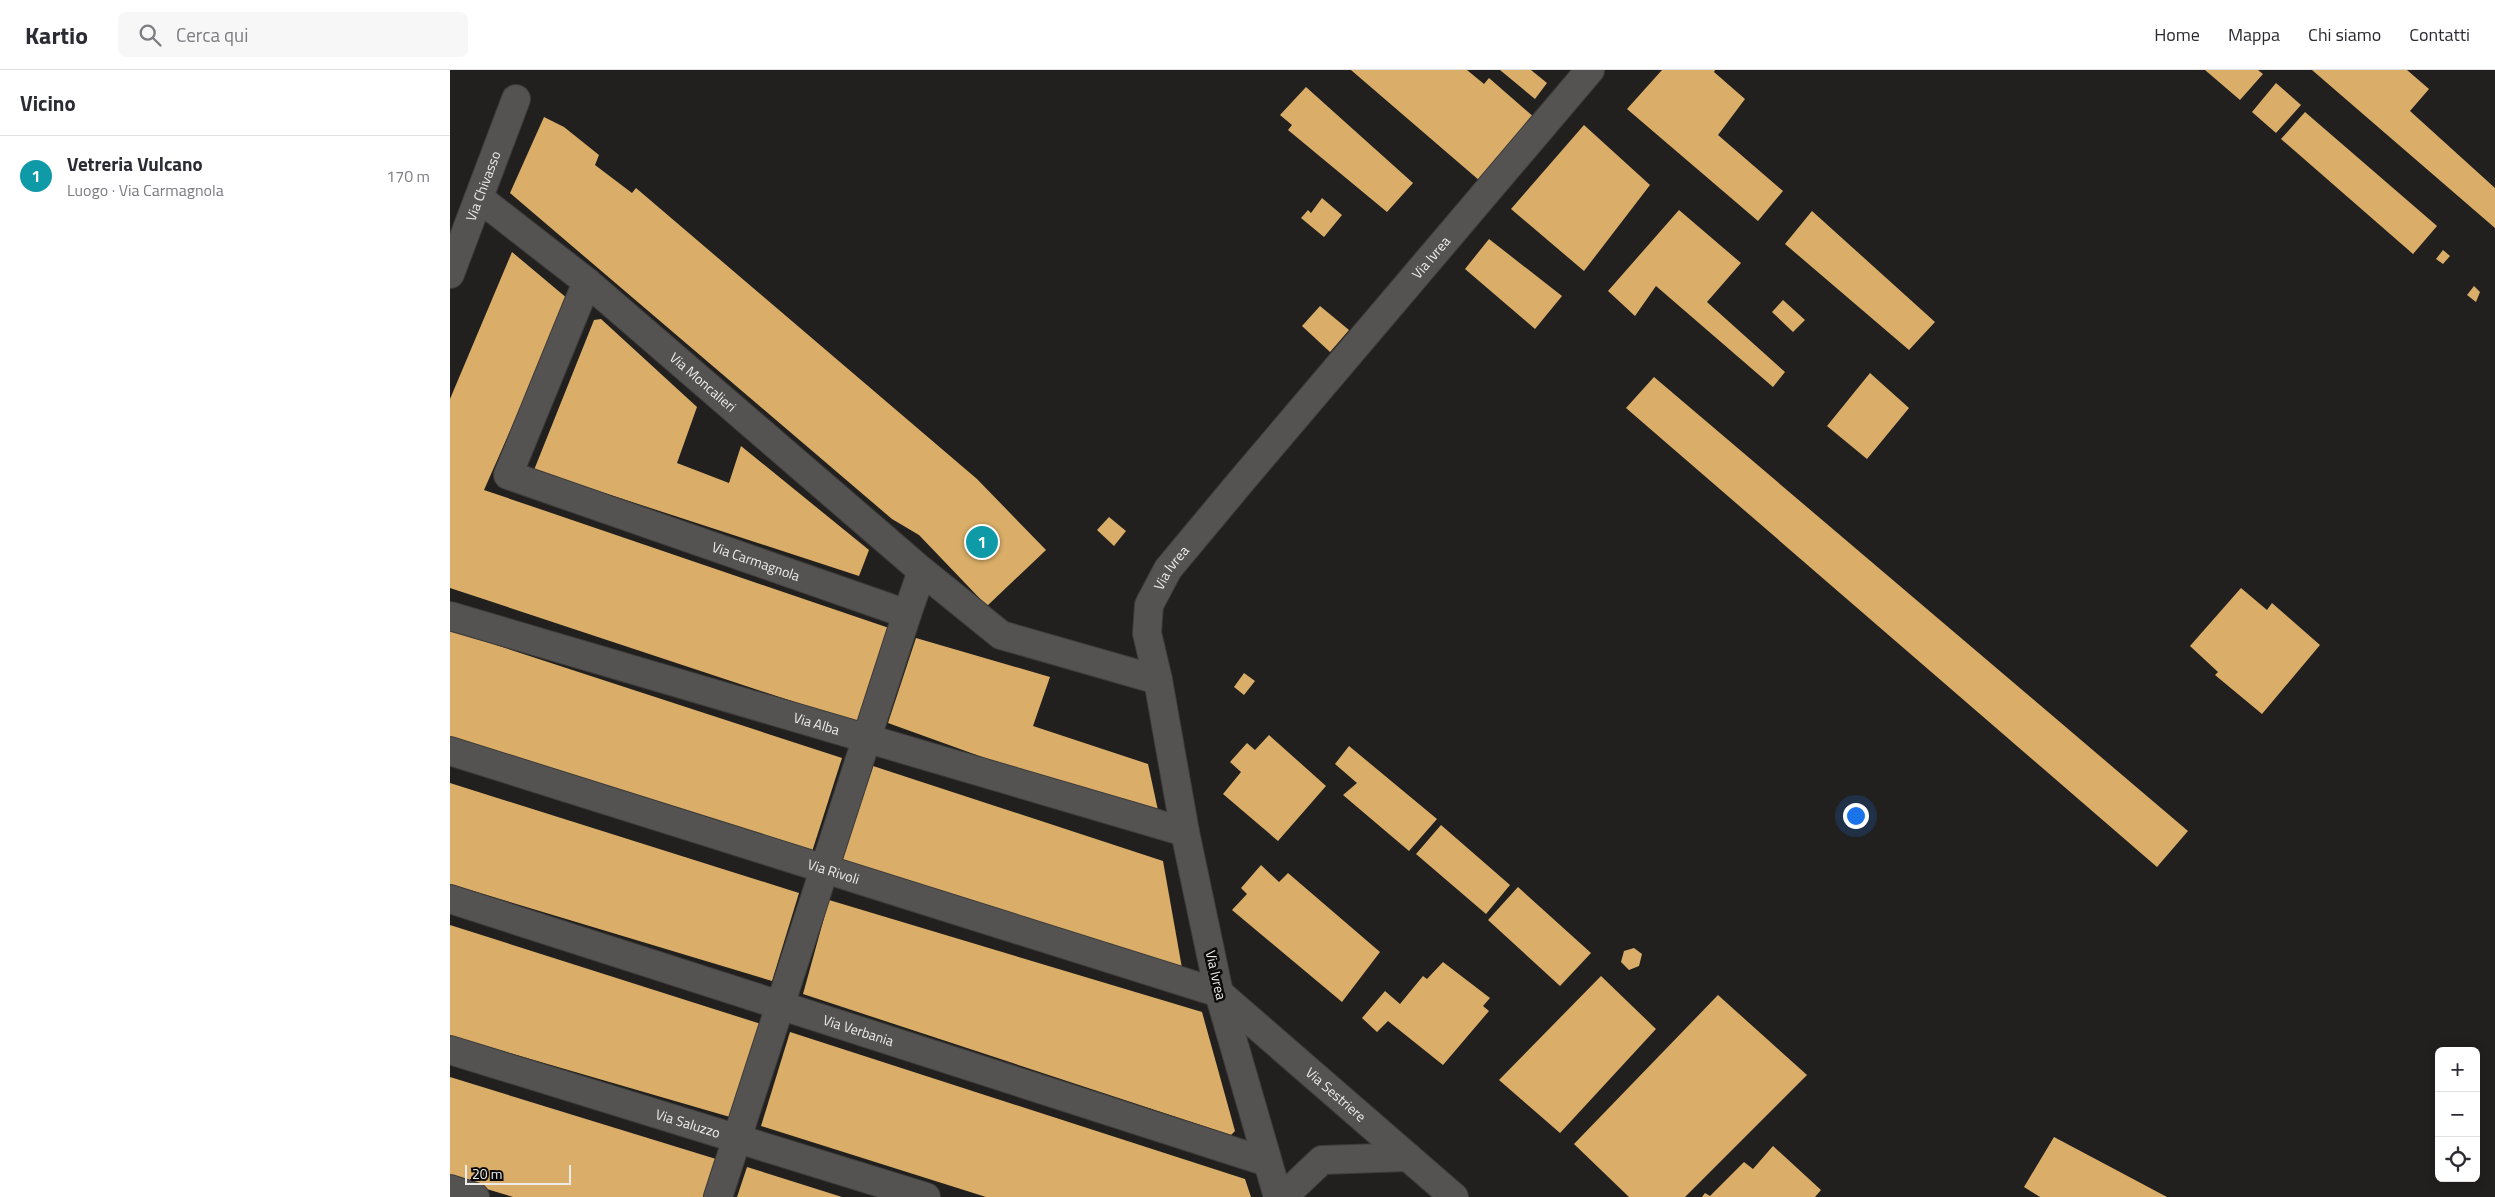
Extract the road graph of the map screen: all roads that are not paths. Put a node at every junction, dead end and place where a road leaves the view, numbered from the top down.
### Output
1 (1590, 70) edge
2 (516, 99) dead end
3 (479, 198) junction
4 (450, 274) edge
5 (587, 282) junction
6 (922, 571) junction
7 (907, 614) junction
8 (450, 616) edge
9 (1158, 680) junction
10 (867, 739) junction
11 (450, 751) edge
12 (1185, 832) junction
13 (824, 869) junction
14 (450, 899) edge
15 (1219, 993) junction
16 (780, 1005) junction
17 (450, 1050) edge
18 (737, 1138) junction
19 (1408, 1157) junction
20 (1267, 1162) junction
21 (450, 1189) edge
22 (475, 1197) edge
23 (718, 1197) edge
24 (926, 1197) edge
25 (1278, 1197) edge
26 (1283, 1197) edge
27 (1454, 1197) edge

1 - 9 street, Via Ivrea
2 - 3 street, Via Chivasso
3 - 4 street, Via Chivasso
3 - 5 street, Via Moncalieri
5 - 6 street, Via Moncalieri
5 - 7 street, Via Carmagnola
6 - 7 street
6 - 9 street
7 - 10 street
8 - 10 street, Via Alba
9 - 12 street, Via Ivrea
10 - 12 street, Via Alba
10 - 13 street
11 - 13 street, Via Rivoli
12 - 15 street, Via Ivrea
13 - 15 street, Via Rivoli
13 - 16 street
14 - 16 street, Via Verbania
15 - 19 street, Via Sestriere
15 - 20 street, Via Ivrea
16 - 18 street
16 - 20 street, Via Verbania
17 - 18 street, Via Saluzzo
18 - 23 street
18 - 24 street, Via Saluzzo
19 - 26 street
19 - 27 street, Via Sestriere
20 - 25 street, Via Ivrea
21 - 22 street

